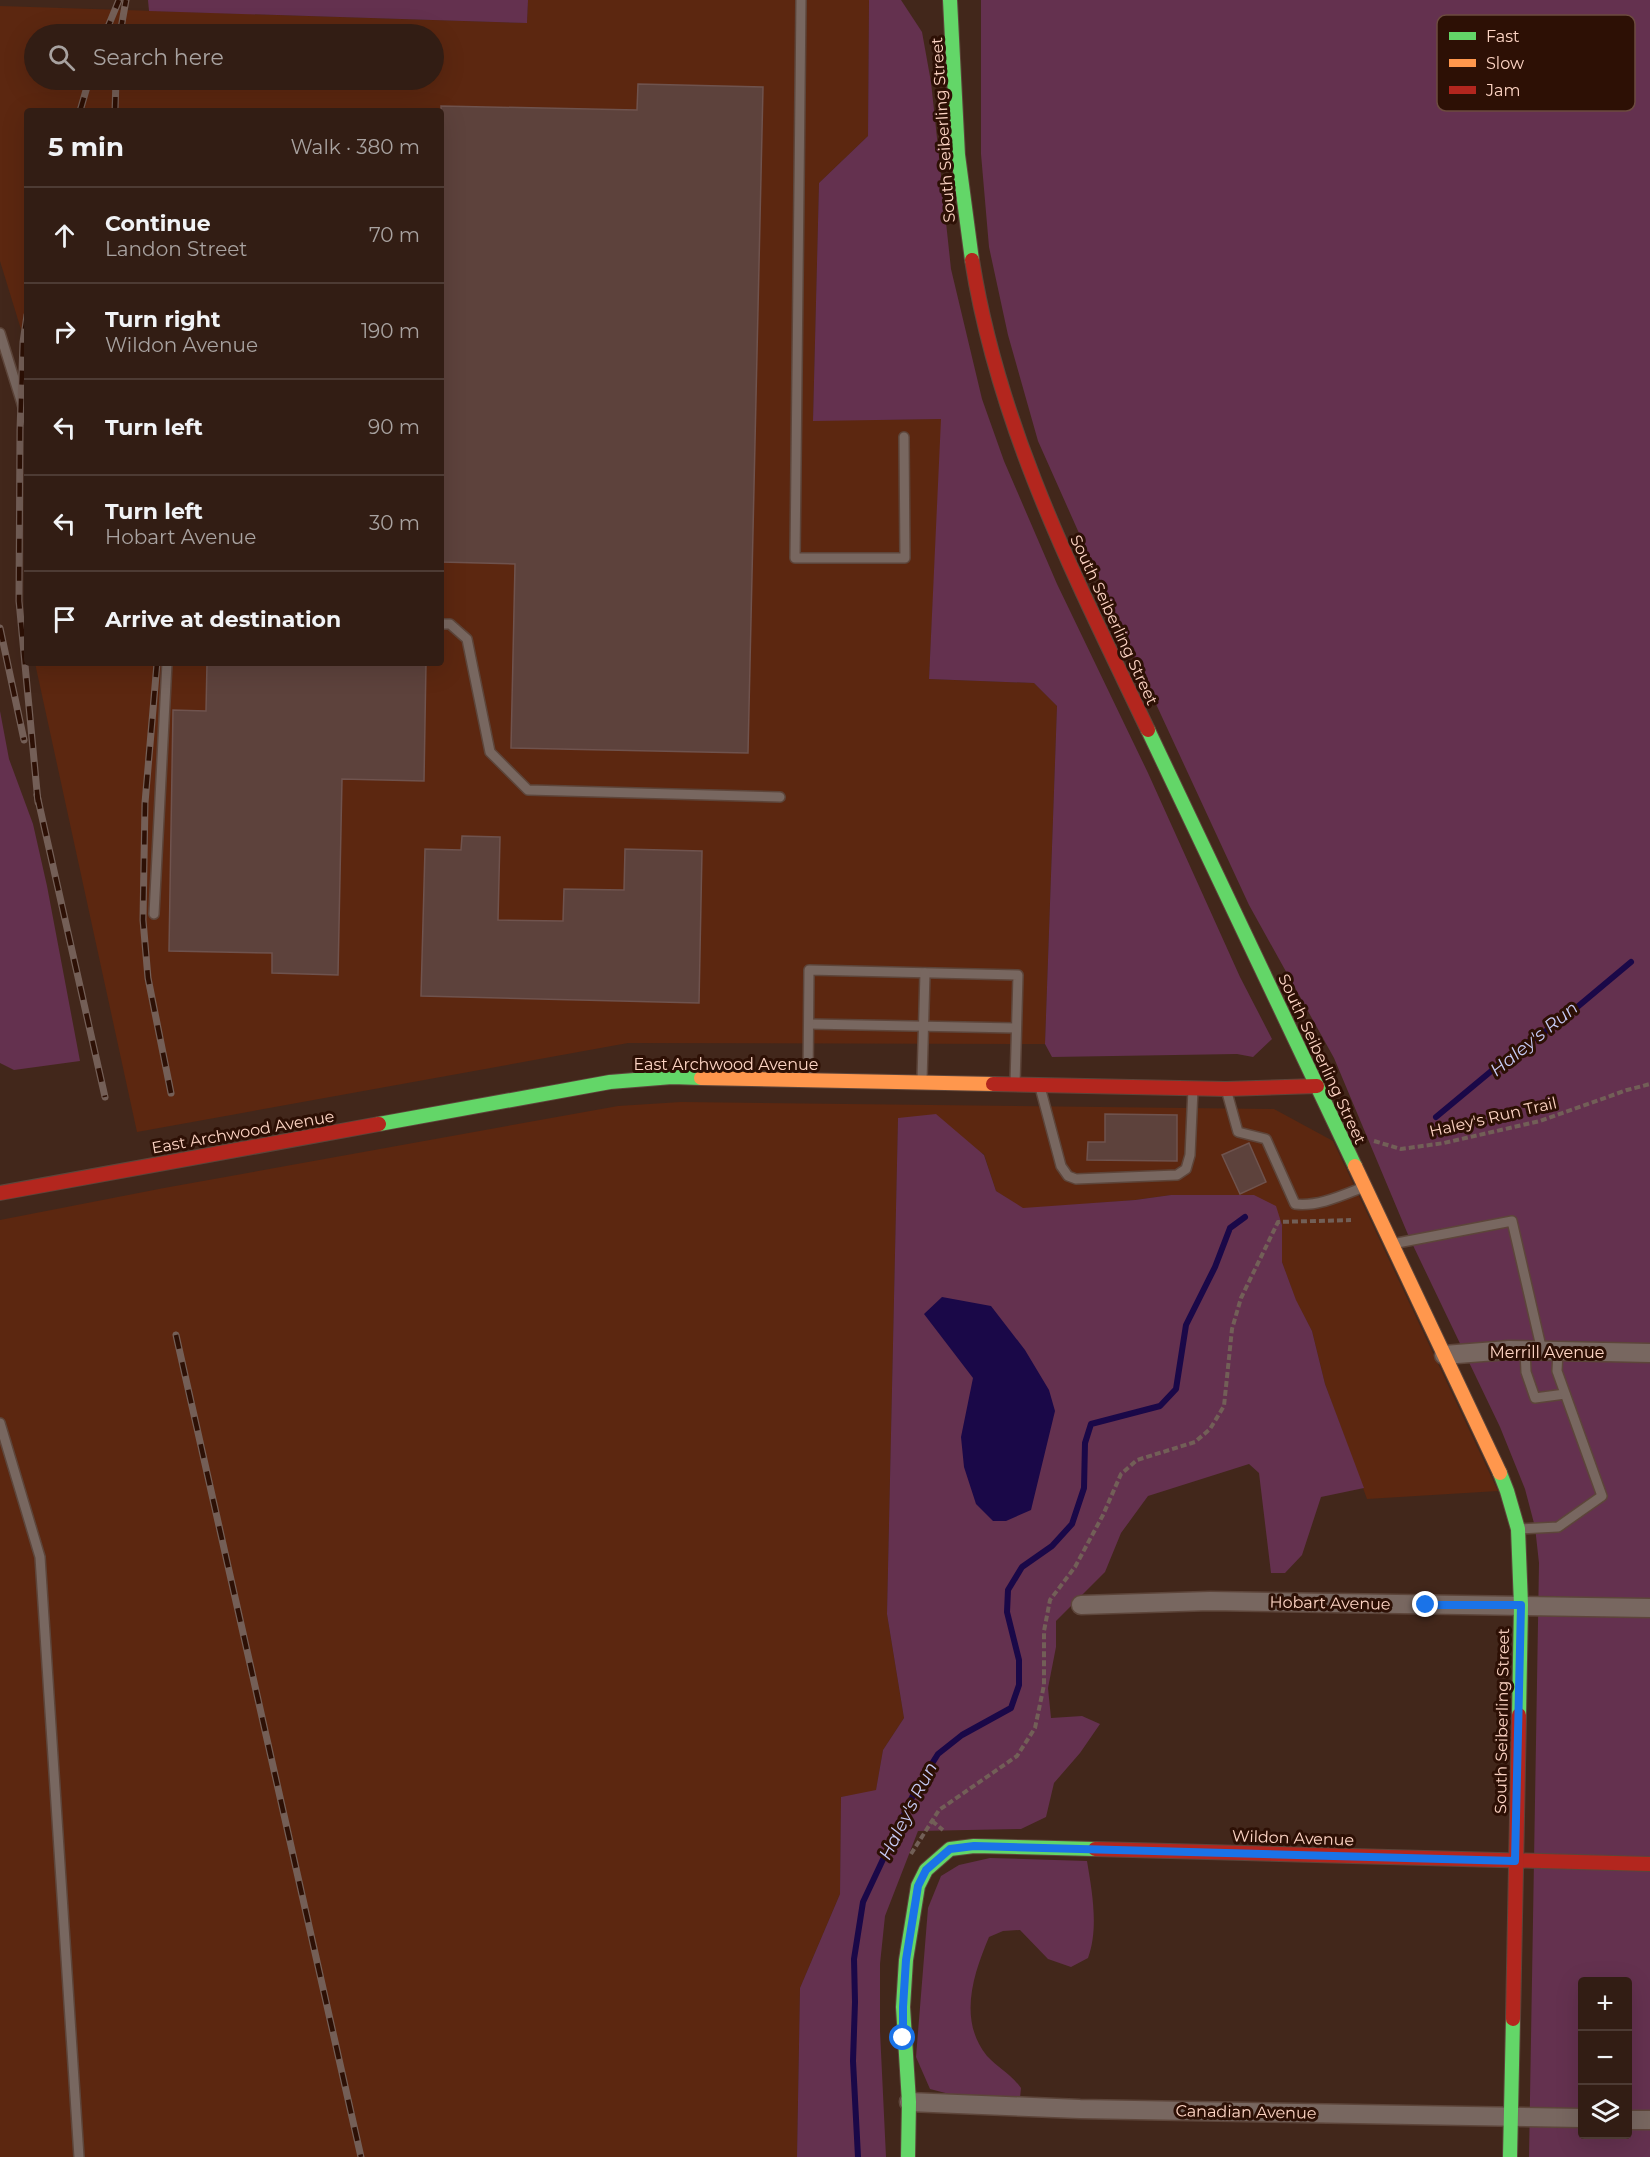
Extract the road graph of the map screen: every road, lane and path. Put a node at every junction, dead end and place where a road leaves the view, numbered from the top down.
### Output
1 (801, 0) edge
2 (950, 0) edge
3 (0, 333) edge
4 (24, 410) edge
5 (903, 437) dead end
6 (444, 624) edge
7 (167, 666) edge
8 (780, 797) dead end
9 (154, 914) dead end
10 (925, 973) junction
11 (809, 1024) junction
12 (923, 1026) junction
13 (1016, 1028) junction
14 (808, 1080) junction
15 (921, 1083) junction
16 (1015, 1084) junction
17 (1650, 1084) edge
18 (1039, 1085) junction
19 (1317, 1086) junction
20 (1194, 1088) junction
21 (1226, 1089) junction
22 (1374, 1141) dead end
23 (1364, 1186) junction
24 (0, 1193) edge
25 (1351, 1220) dead end
26 (1391, 1244) junction
27 (1542, 1350) junction
28 (1650, 1353) edge
29 (1444, 1354) junction
30 (1565, 1394) junction
31 (0, 1423) edge
32 (1518, 1529) junction
33 (1082, 1605) dead end
34 (1521, 1605) junction
35 (1650, 1608) edge
36 (939, 1810) dead end
37 (1515, 1861) junction
38 (1650, 1864) edge
39 (909, 2102) junction
40 (1511, 2117) junction
41 (1578, 2118) edge
42 (1632, 2120) edge
43 (1650, 2120) edge
44 (79, 2157) edge
45 (908, 2157) edge
46 (1510, 2157) edge

1 - 5 lane
2 - 19 main road, South Seiberling Street
3 - 4 lane
6 - 8 lane
7 - 9 lane
10 - 11 lane
10 - 12 lane
10 - 13 lane
11 - 12 lane
11 - 14 lane
12 - 13 lane
12 - 15 lane
13 - 16 lane
14 - 15 main road, East Archwood Avenue
14 - 24 main road, East Archwood Avenue
15 - 16 main road, East Archwood Avenue
16 - 18 main road, East Archwood Avenue
17 - 22 path, Haley's Run Trail
18 - 20 main road, East Archwood Avenue
18 - 20 lane
19 - 21 main road, East Archwood Avenue
19 - 23 main road, South Seiberling Street
20 - 21 main road, East Archwood Avenue
21 - 23 lane
23 - 26 main road, South Seiberling Street
25 - 36 path
26 - 27 lane
26 - 29 main road, South Seiberling Street
27 - 28 street, Merrill Avenue
27 - 29 street, Merrill Avenue
27 - 30 lane
27 - 30 lane
29 - 32 main road, South Seiberling Street
30 - 32 lane
31 - 44 lane
32 - 34 main road, South Seiberling Street
33 - 34 street, Hobart Avenue
34 - 35 street, Hobart Avenue
34 - 37 main road, South Seiberling Street
37 - 38 main road, Wildon Avenue
37 - 39 main road, Wildon Avenue
37 - 40 main road, South Seiberling Street
39 - 40 street, Canadian Avenue
39 - 45 main road
40 - 41 street, Canadian Avenue
40 - 46 main road, South Seiberling Street
42 - 43 street

